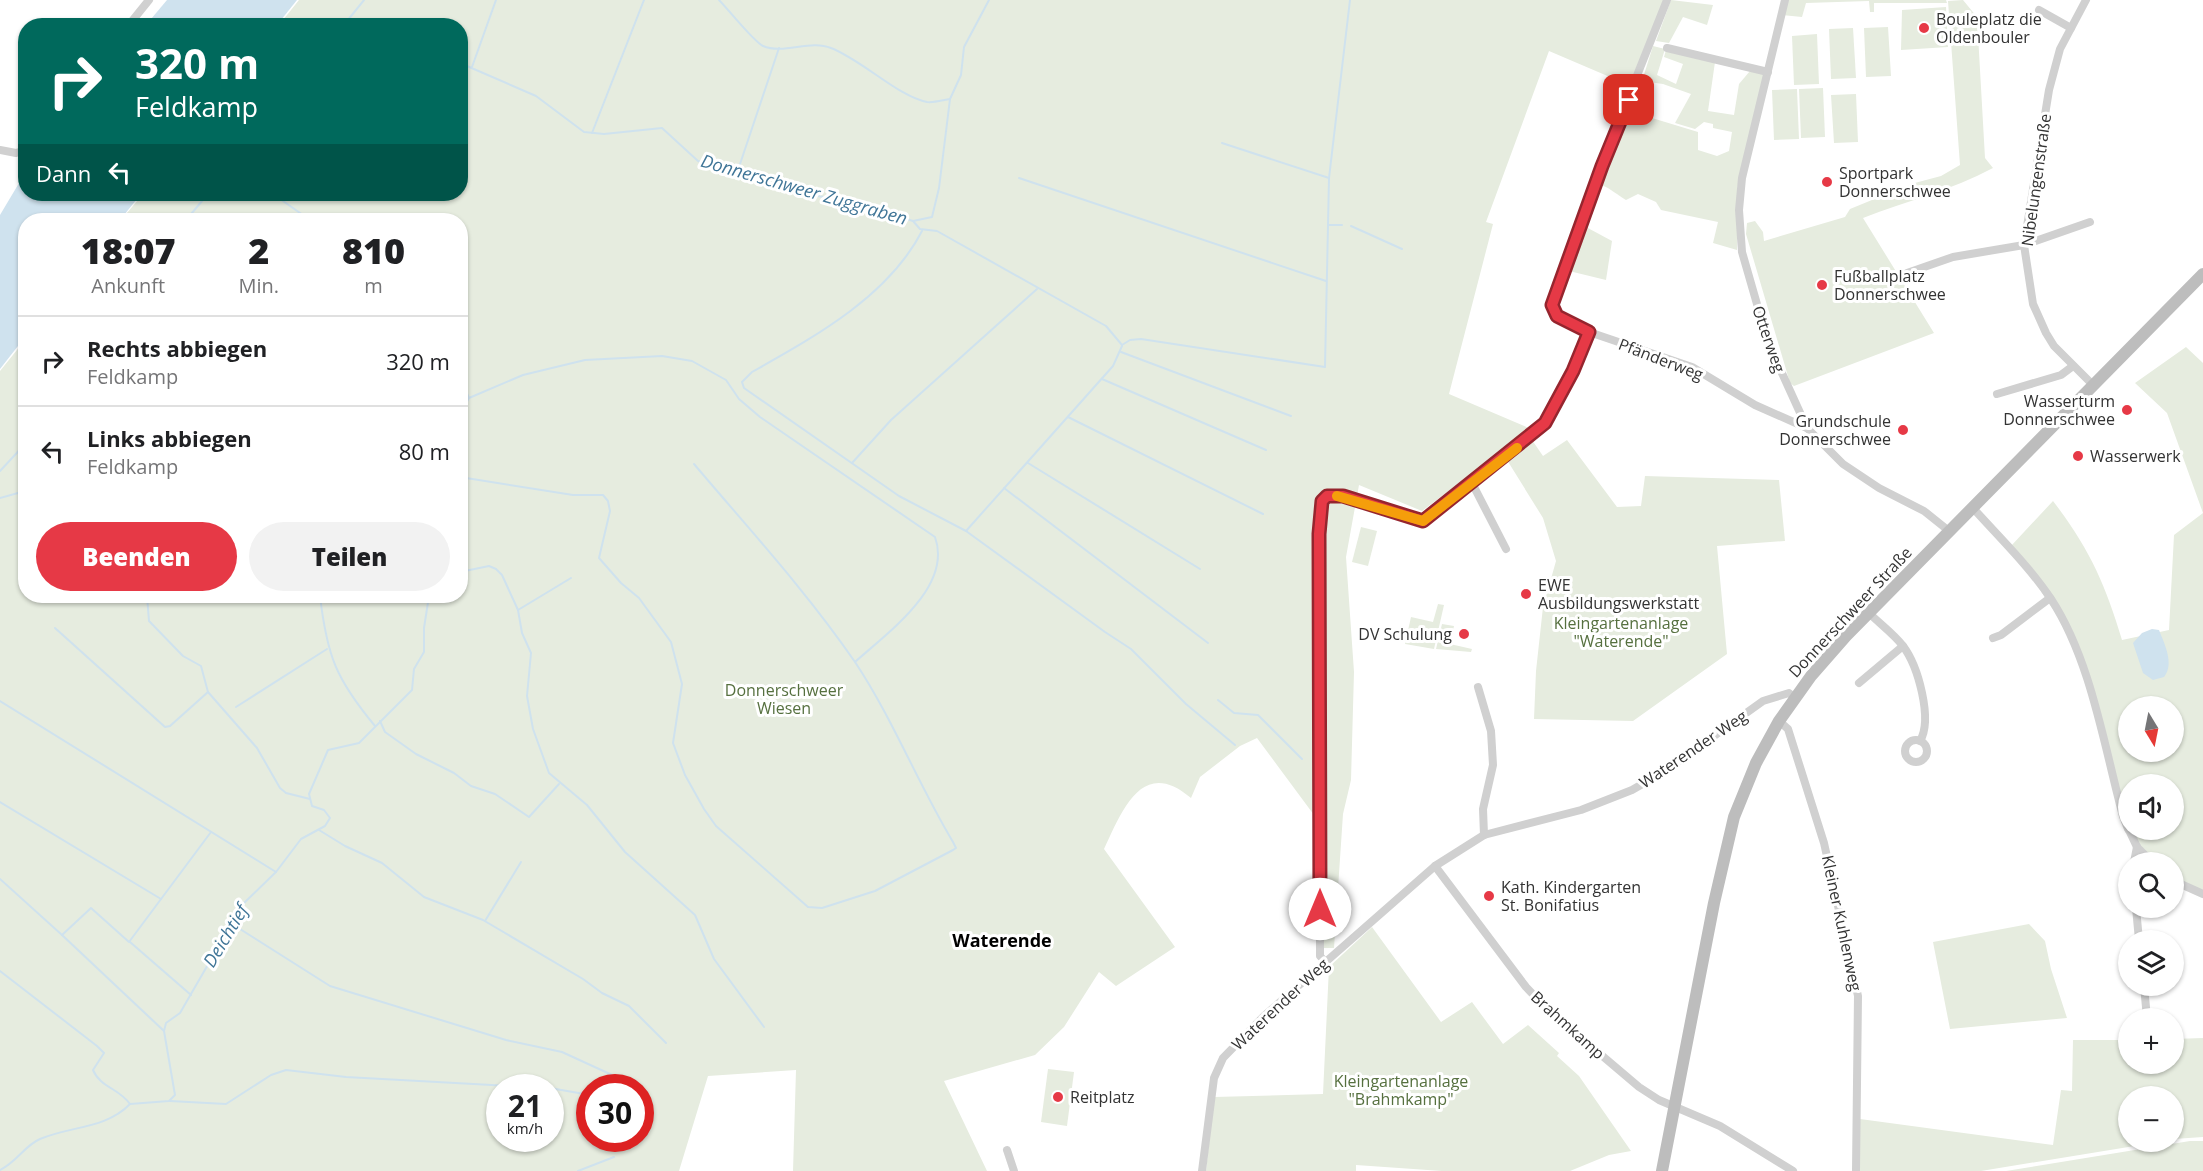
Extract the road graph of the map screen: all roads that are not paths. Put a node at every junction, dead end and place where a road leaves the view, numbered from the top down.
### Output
1 (149, 0) edge
2 (1667, 0) edge
3 (1785, 0) edge
4 (2086, 0) edge
5 (2039, 10) dead end
6 (134, 18) edge
7 (2070, 28) junction
8 (1667, 48) dead end
9 (1768, 72) junction
10 (0, 150) edge
11 (18, 152) edge
12 (2090, 222) dead end
13 (2024, 245) junction
14 (1907, 273) dead end
15 (2203, 274) edge
16 (1589, 332) junction
17 (2073, 366) junction
18 (2093, 386) junction
19 (1997, 394) dead end
20 (1807, 428) junction
21 (1472, 483) junction
22 (1973, 508) junction
23 (1949, 531) junction
24 (1506, 549) dead end
25 (2050, 598) junction
26 (1869, 613) junction
27 (1993, 638) dead end
28 (1903, 646) junction
29 (1859, 683) dead end
30 (1478, 687) dead end
31 (1794, 698) junction
32 (1779, 722) junction
33 (1920, 741) dead end
34 (2118, 791) edge
35 (1484, 835) junction
36 (2134, 840) edge
37 (2137, 847) junction
38 (2136, 852) edge
39 (2142, 852) edge
40 (1435, 866) junction
41 (2184, 885) edge
42 (2203, 894) edge
43 (1326, 963) junction
44 (1676, 1106) junction
45 (1007, 1150) dead end
46 (1014, 1171) edge
47 (1202, 1171) edge
48 (1662, 1171) edge
49 (1793, 1171) edge
50 (1856, 1171) edge

1 - 6 street
2 - 16 street, Pfänderweg
3 - 9 street, Otterweg
4 - 7 street, Nibelungenstraße
5 - 7 street
7 - 13 street, Nibelungenstraße
8 - 9 street
9 - 20 street, Otterweg
10 - 11 street
12 - 13 street
13 - 14 street
13 - 17 street, Nibelungenstraße
15 - 18 main road, Donnerschweer Straße
16 - 20 street, Pfänderweg
16 - 21 street
17 - 18 street, Nibelungenstraße
17 - 19 street
18 - 22 main road, Donnerschweer Straße
20 - 23 street, Otterweg
21 - 24 street
21 - 43 street
22 - 23 main road, Donnerschweer Straße
22 - 25 street
23 - 26 main road, Donnerschweer Straße
25 - 27 street
25 - 34 street
26 - 28 street
26 - 31 main road, Donnerschweer Straße
28 - 29 street
28 - 33 street
30 - 35 street
31 - 32 main road, Donnerschweer Straße
31 - 35 street, Waterender Weg
32 - 44 main road, Donnerschweer Straße
32 - 50 street, Kleiner Kuhlenweg
35 - 40 street, Waterender Weg
36 - 37 street
37 - 38 street
37 - 39 street
40 - 43 street, Waterender Weg
40 - 44 street, Brahmkamp
41 - 42 street
43 - 47 street, Waterender Weg
44 - 48 main road, Donnerschweer Straße
44 - 49 street, Brahmkamp
45 - 46 street

